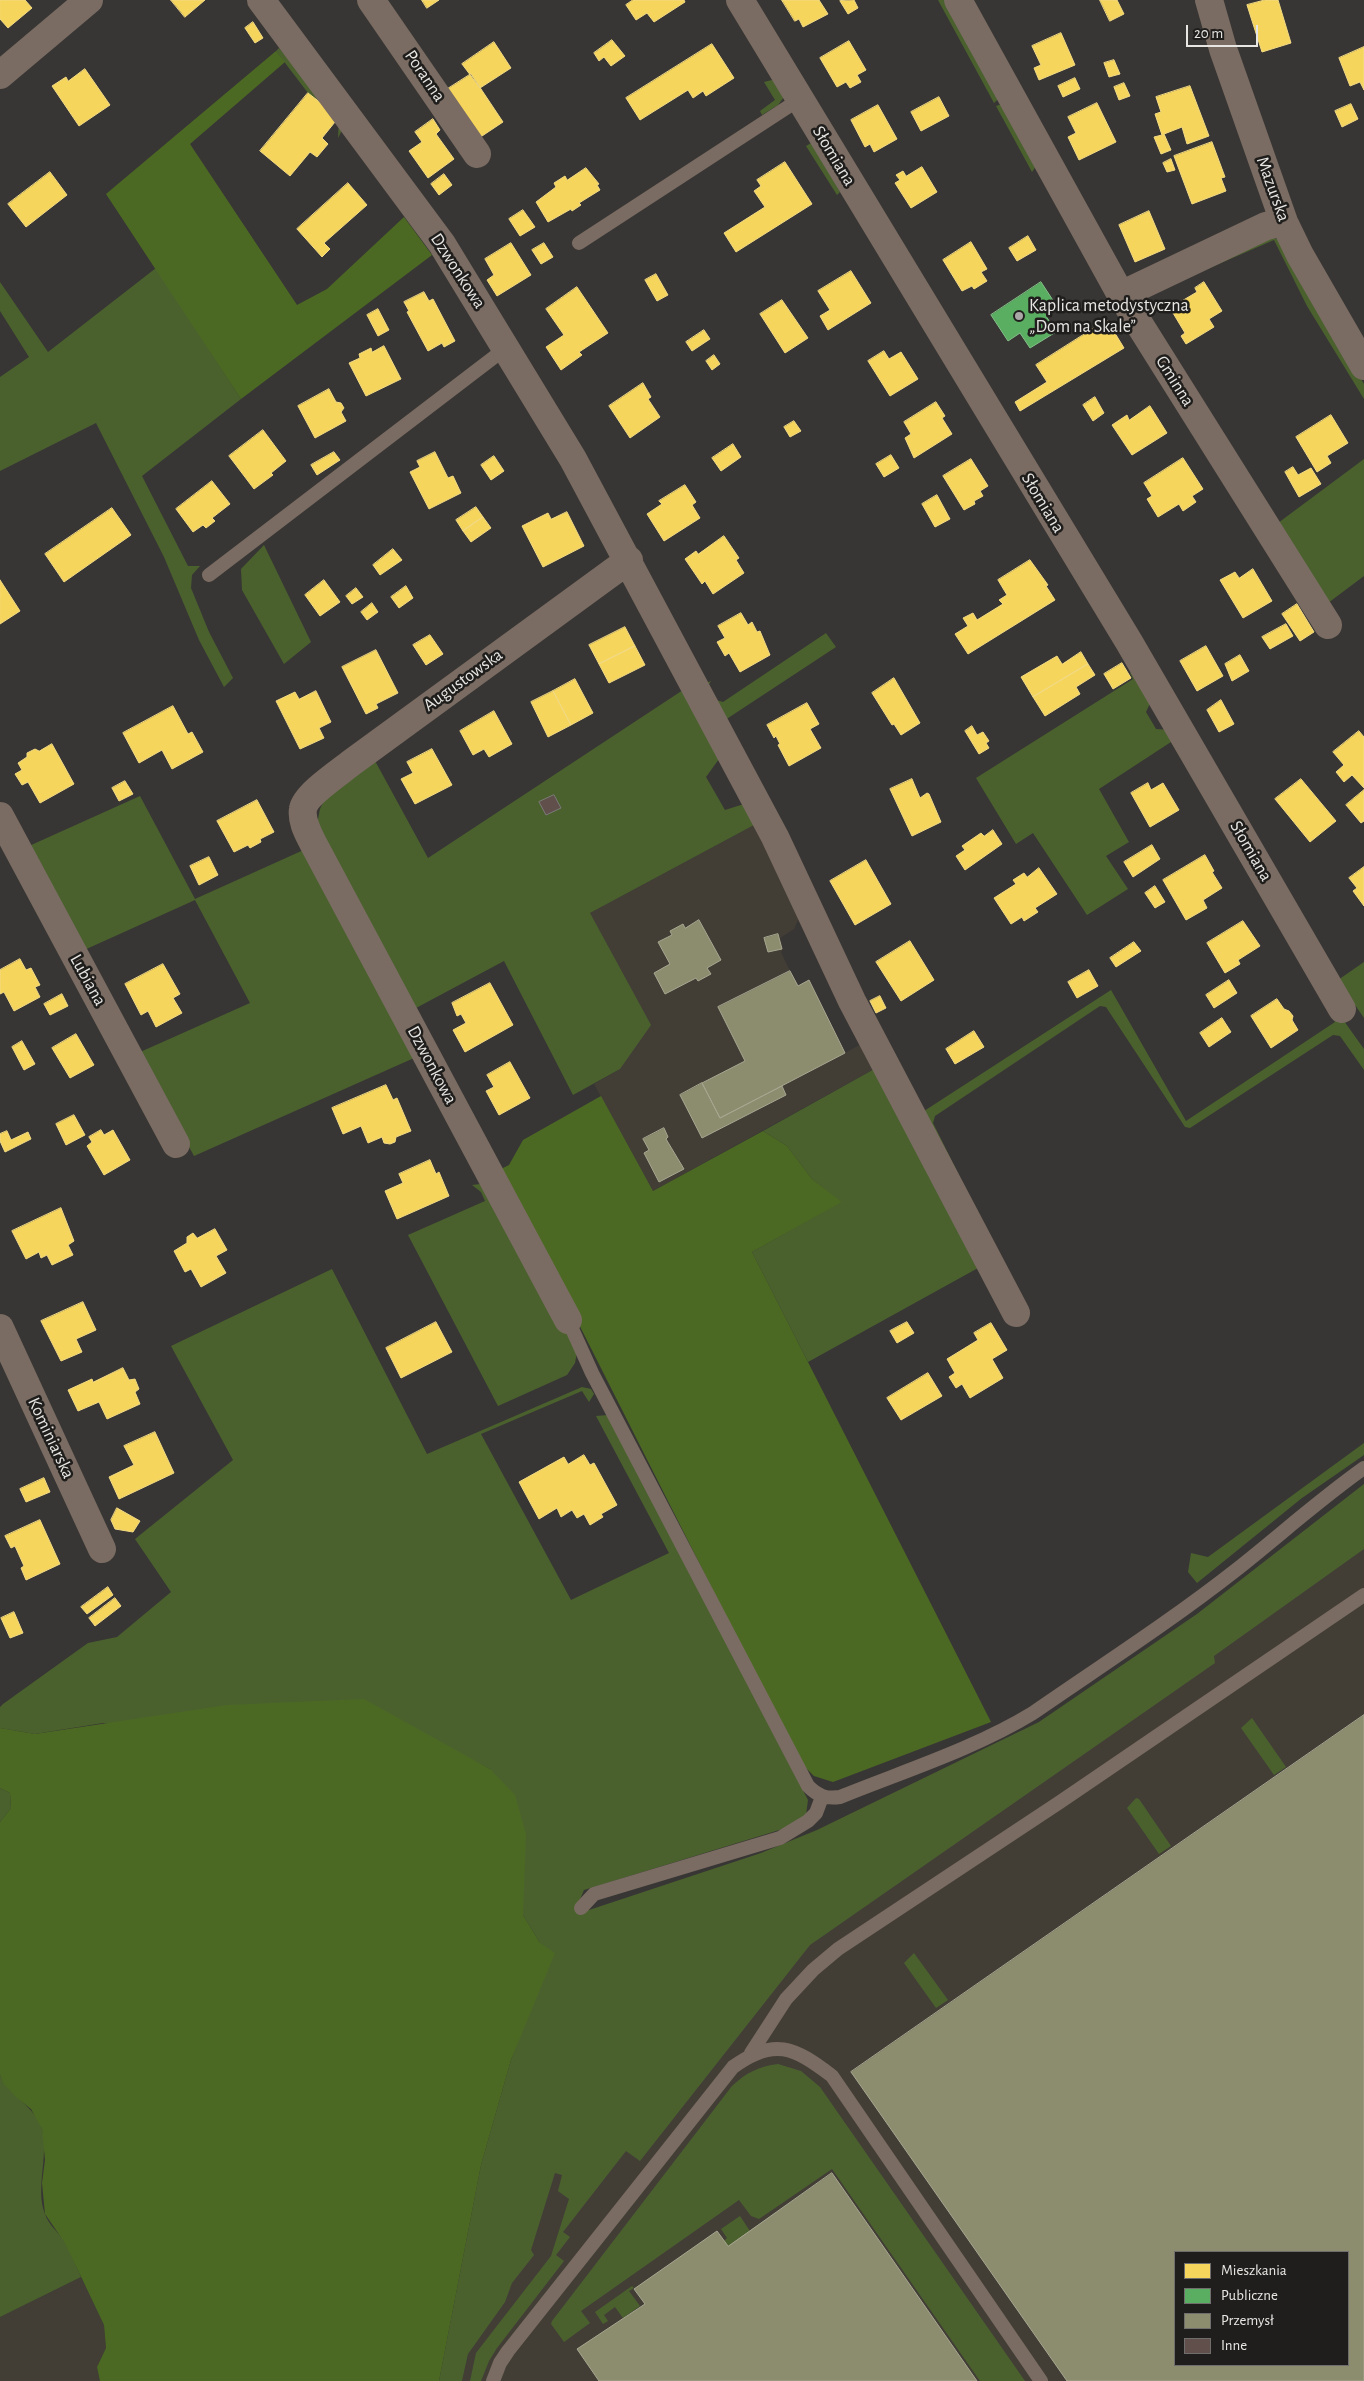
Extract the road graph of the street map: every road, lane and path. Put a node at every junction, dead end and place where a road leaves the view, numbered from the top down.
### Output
1 (89, 0) edge
2 (260, 0) edge
3 (371, 0) edge
4 (740, 0) edge
5 (958, 0) edge
6 (1209, 0) edge
7 (0, 75) edge
8 (800, 99) junction
9 (477, 154) dead end
10 (1284, 222) junction
11 (579, 243) dead end
12 (1121, 295) junction
13 (506, 348) junction
14 (1364, 366) edge
15 (629, 560) junction
16 (209, 575) dead end
17 (1328, 625) dead end
18 (303, 808) joint
19 (0, 816) edge
20 (1342, 1009) dead end
21 (176, 1144) dead end
22 (1016, 1313) dead end
23 (568, 1320) joint
24 (0, 1328) edge
25 (1364, 1468) edge
26 (102, 1548) dead end
27 (1364, 1595) edge
28 (822, 1797) junction
29 (582, 1908) dead end
30 (751, 2053) junction
31 (493, 2381) edge
32 (1041, 2381) edge

1 - 7 street
2 - 13 street, Dzwonkowa
3 - 9 street, Poranna
4 - 8 street, Słomiana
5 - 12 street, Gminna
6 - 10 street, Mazurska
8 - 11 lane
8 - 20 street, Słomiana
10 - 12 street
10 - 14 street, Mazurska
12 - 17 street, Gminna
13 - 15 street, Dzwonkowa
13 - 16 lane
15 - 18 street, Augustowska
15 - 22 street, Dzwonkowa
18 - 23 street, Dzwonkowa
19 - 21 street, Lubiana
23 - 28 lane
24 - 26 street, Kominiarska
25 - 28 lane
27 - 30 lane
28 - 29 lane
30 - 31 lane
30 - 32 lane

